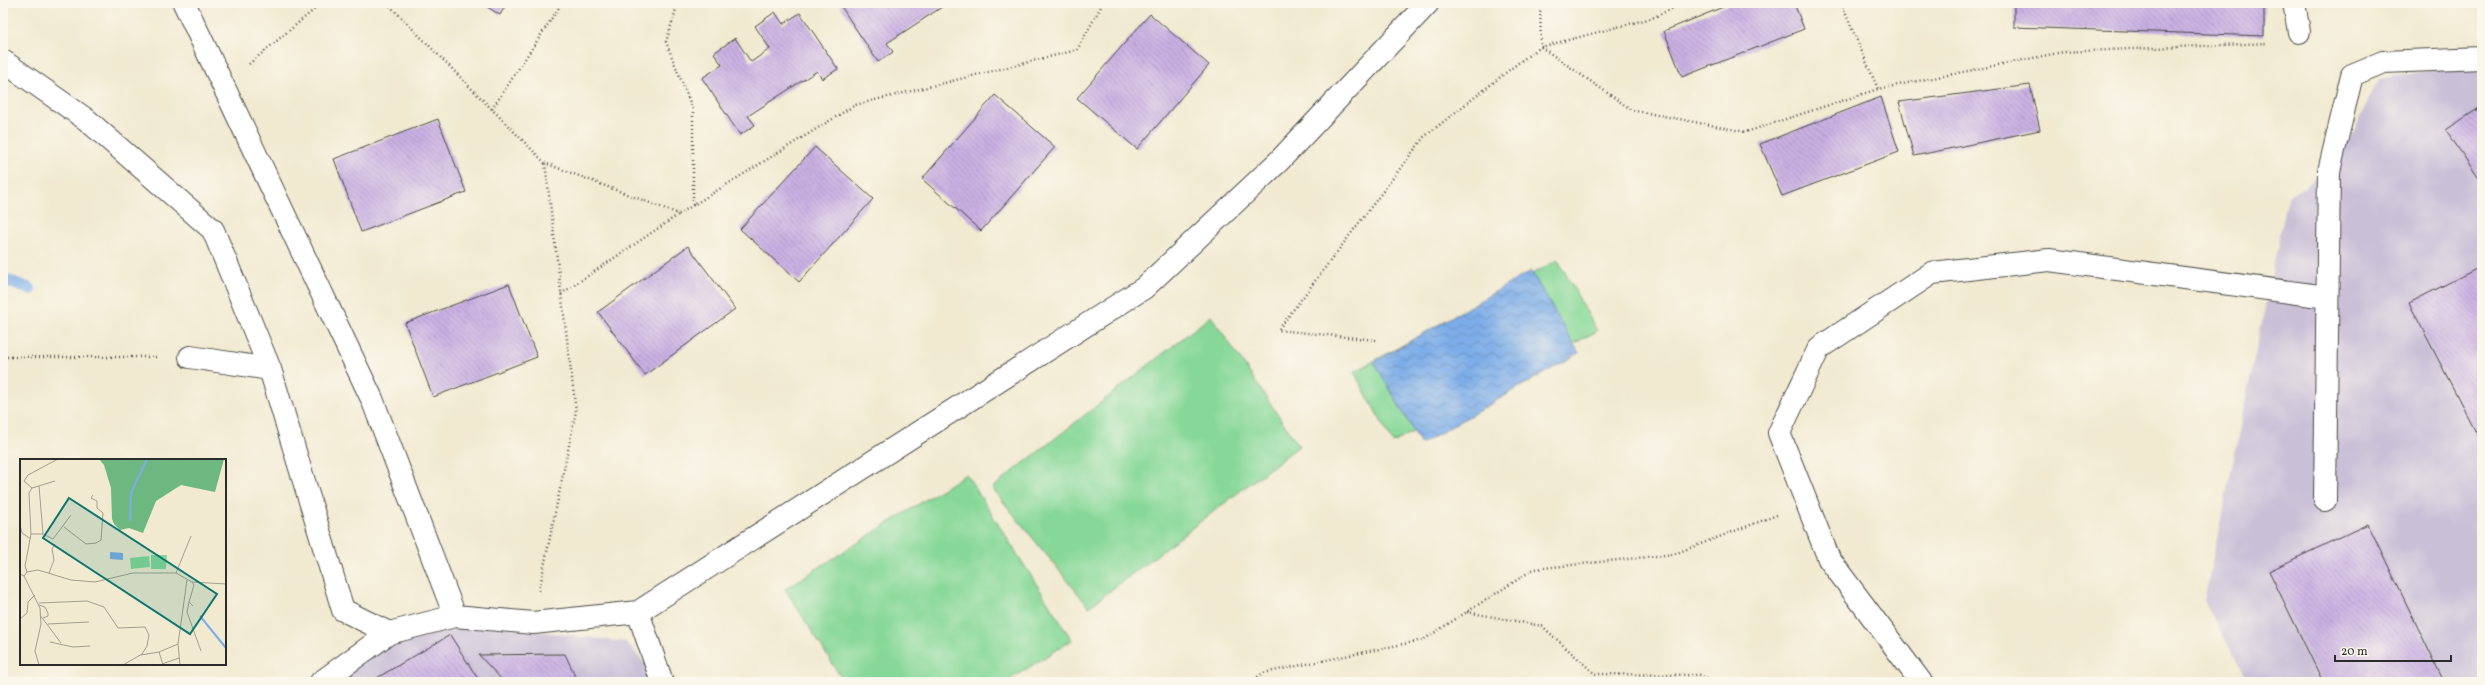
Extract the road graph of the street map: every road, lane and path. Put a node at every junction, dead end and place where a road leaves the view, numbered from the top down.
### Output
1 (184, 3) edge
2 (322, 3) edge
3 (387, 3) edge
4 (562, 3) edge
5 (678, 3) edge
6 (1103, 3) edge
7 (1428, 3) edge
8 (1540, 3) edge
9 (1684, 3) edge
10 (1842, 3) edge
11 (2294, 3) edge
12 (2299, 32) joint
13 (1541, 48) junction
14 (2482, 58) edge
15 (3, 61) edge
16 (224, 85) junction
17 (1878, 89) junction
18 (492, 109) junction
19 (544, 163) junction
20 (692, 206) junction
21 (679, 214) junction
22 (561, 294) junction
23 (2327, 298) junction
24 (1376, 340) dead end
25 (3, 357) edge
26 (190, 357) joint
27 (270, 369) junction
28 (2325, 500) dead end
29 (1807, 503) junction
30 (638, 612) junction
31 (1467, 612) junction
32 (455, 616) junction
33 (532, 623) junction
34 (389, 633) junction
35 (321, 682) edge
36 (662, 682) edge
37 (1251, 682) edge
38 (1716, 682) edge
39 (1921, 682) edge

1 - 16 street
2 - 16 path
3 - 18 path
4 - 18 path
5 - 20 path
6 - 20 path
7 - 30 street
8 - 13 path
9 - 13 path
10 - 17 path
11 - 12 street
12 - 17 path
13 - 17 path
13 - 24 path
14 - 23 street
15 - 27 street
16 - 32 street
18 - 19 path
19 - 21 path
19 - 22 path
20 - 21 path
21 - 22 path
22 - 33 path
23 - 28 street
23 - 29 street
25 - 26 path
26 - 27 street
27 - 34 street
29 - 31 path
29 - 39 street
30 - 33 street
30 - 36 street
31 - 37 path
31 - 38 path
32 - 33 street
32 - 34 street
34 - 35 street

